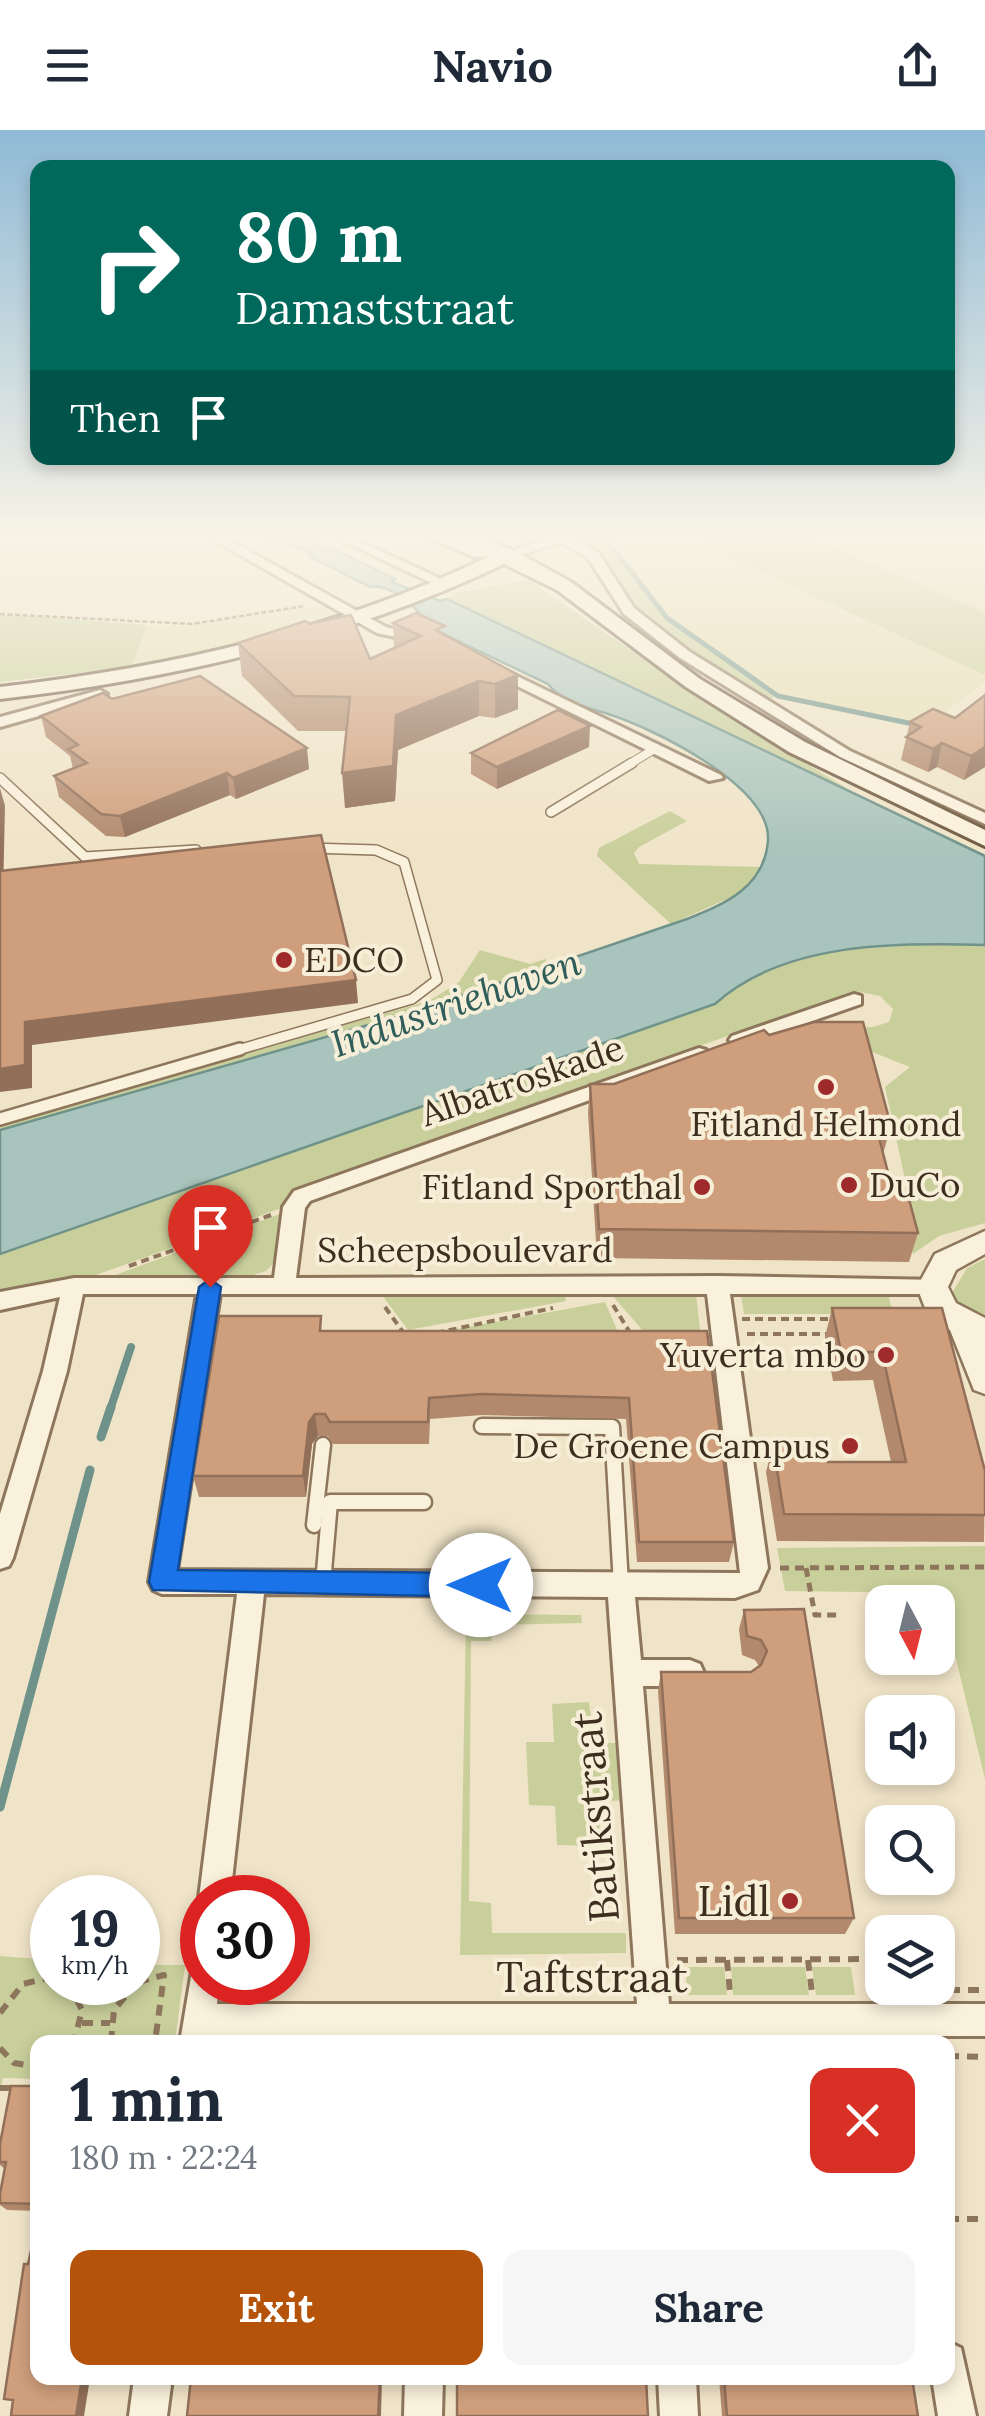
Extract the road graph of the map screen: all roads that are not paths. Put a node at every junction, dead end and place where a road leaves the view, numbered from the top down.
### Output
1 (284, 642) edge
2 (411, 642) edge
3 (640, 642) edge
4 (668, 642) edge
5 (448, 646) edge
6 (473, 658) edge
7 (0, 693) edge
8 (100, 694) edge
9 (0, 722) edge
10 (656, 748) junction
11 (0, 778) edge
12 (715, 778) dead end
13 (551, 812) dead end
14 (932, 814) junction
15 (985, 819) edge
16 (985, 831) edge
17 (985, 838) edge
18 (291, 848) edge
19 (204, 849) edge
20 (854, 1000) dead end
21 (0, 1119) edge
22 (985, 1242) edge
23 (717, 1284) junction
24 (74, 1286) junction
25 (284, 1286) junction
26 (932, 1286) junction
27 (210, 1287) junction
28 (0, 1301) edge
29 (974, 1327) edge
30 (985, 1378) edge
31 (482, 1426) dead end
32 (322, 1445) dead end
33 (424, 1502) dead end
34 (314, 1526) dead end
35 (0, 1558) edge
36 (252, 1583) junction
37 (322, 1584) junction
38 (621, 1584) junction
39 (724, 1672) edge
40 (628, 1673) junction
41 (217, 1875) edge
42 (200, 2005) edge
43 (904, 2012) edge
44 (985, 2020) edge
45 (197, 2031) edge
46 (434, 2031) edge
47 (656, 2031) edge
48 (152, 2385) edge
49 (424, 2385) edge
50 (677, 2385) edge
51 (952, 2385) edge
52 (148, 2416) edge
53 (423, 2416) edge
54 (679, 2416) edge
55 (957, 2416) edge

1 - 7 main road
2 - 5 street
3 - 14 main road
4 - 15 street
6 - 10 street
8 - 9 street
10 - 12 street
10 - 13 lane
11 - 19 lane
14 - 16 main road
14 - 17 main road
18 - 21 lane
20 - 25 street, Albatroskade
22 - 26 street
23 - 25 street, Scheepsboulevard
23 - 26 street, Scheepsboulevard
23 - 38 street
24 - 27 street, Scheepsboulevard
24 - 28 street, Scheepsboulevard
24 - 35 street
25 - 27 street, Scheepsboulevard
26 - 29 street
27 - 36 street
29 - 30 street
31 - 38 lane
32 - 34 lane
33 - 37 lane
36 - 37 street
36 - 41 street
37 - 38 street
38 - 40 street, Batikstraat
39 - 40 street
40 - 47 street, Batikstraat
42 - 45 street
43 - 44 street, Taftstraat
43 - 47 street, Taftstraat
45 - 46 street, Taftstraat
46 - 47 street, Taftstraat
48 - 52 street
49 - 53 street
50 - 54 street
51 - 55 street

